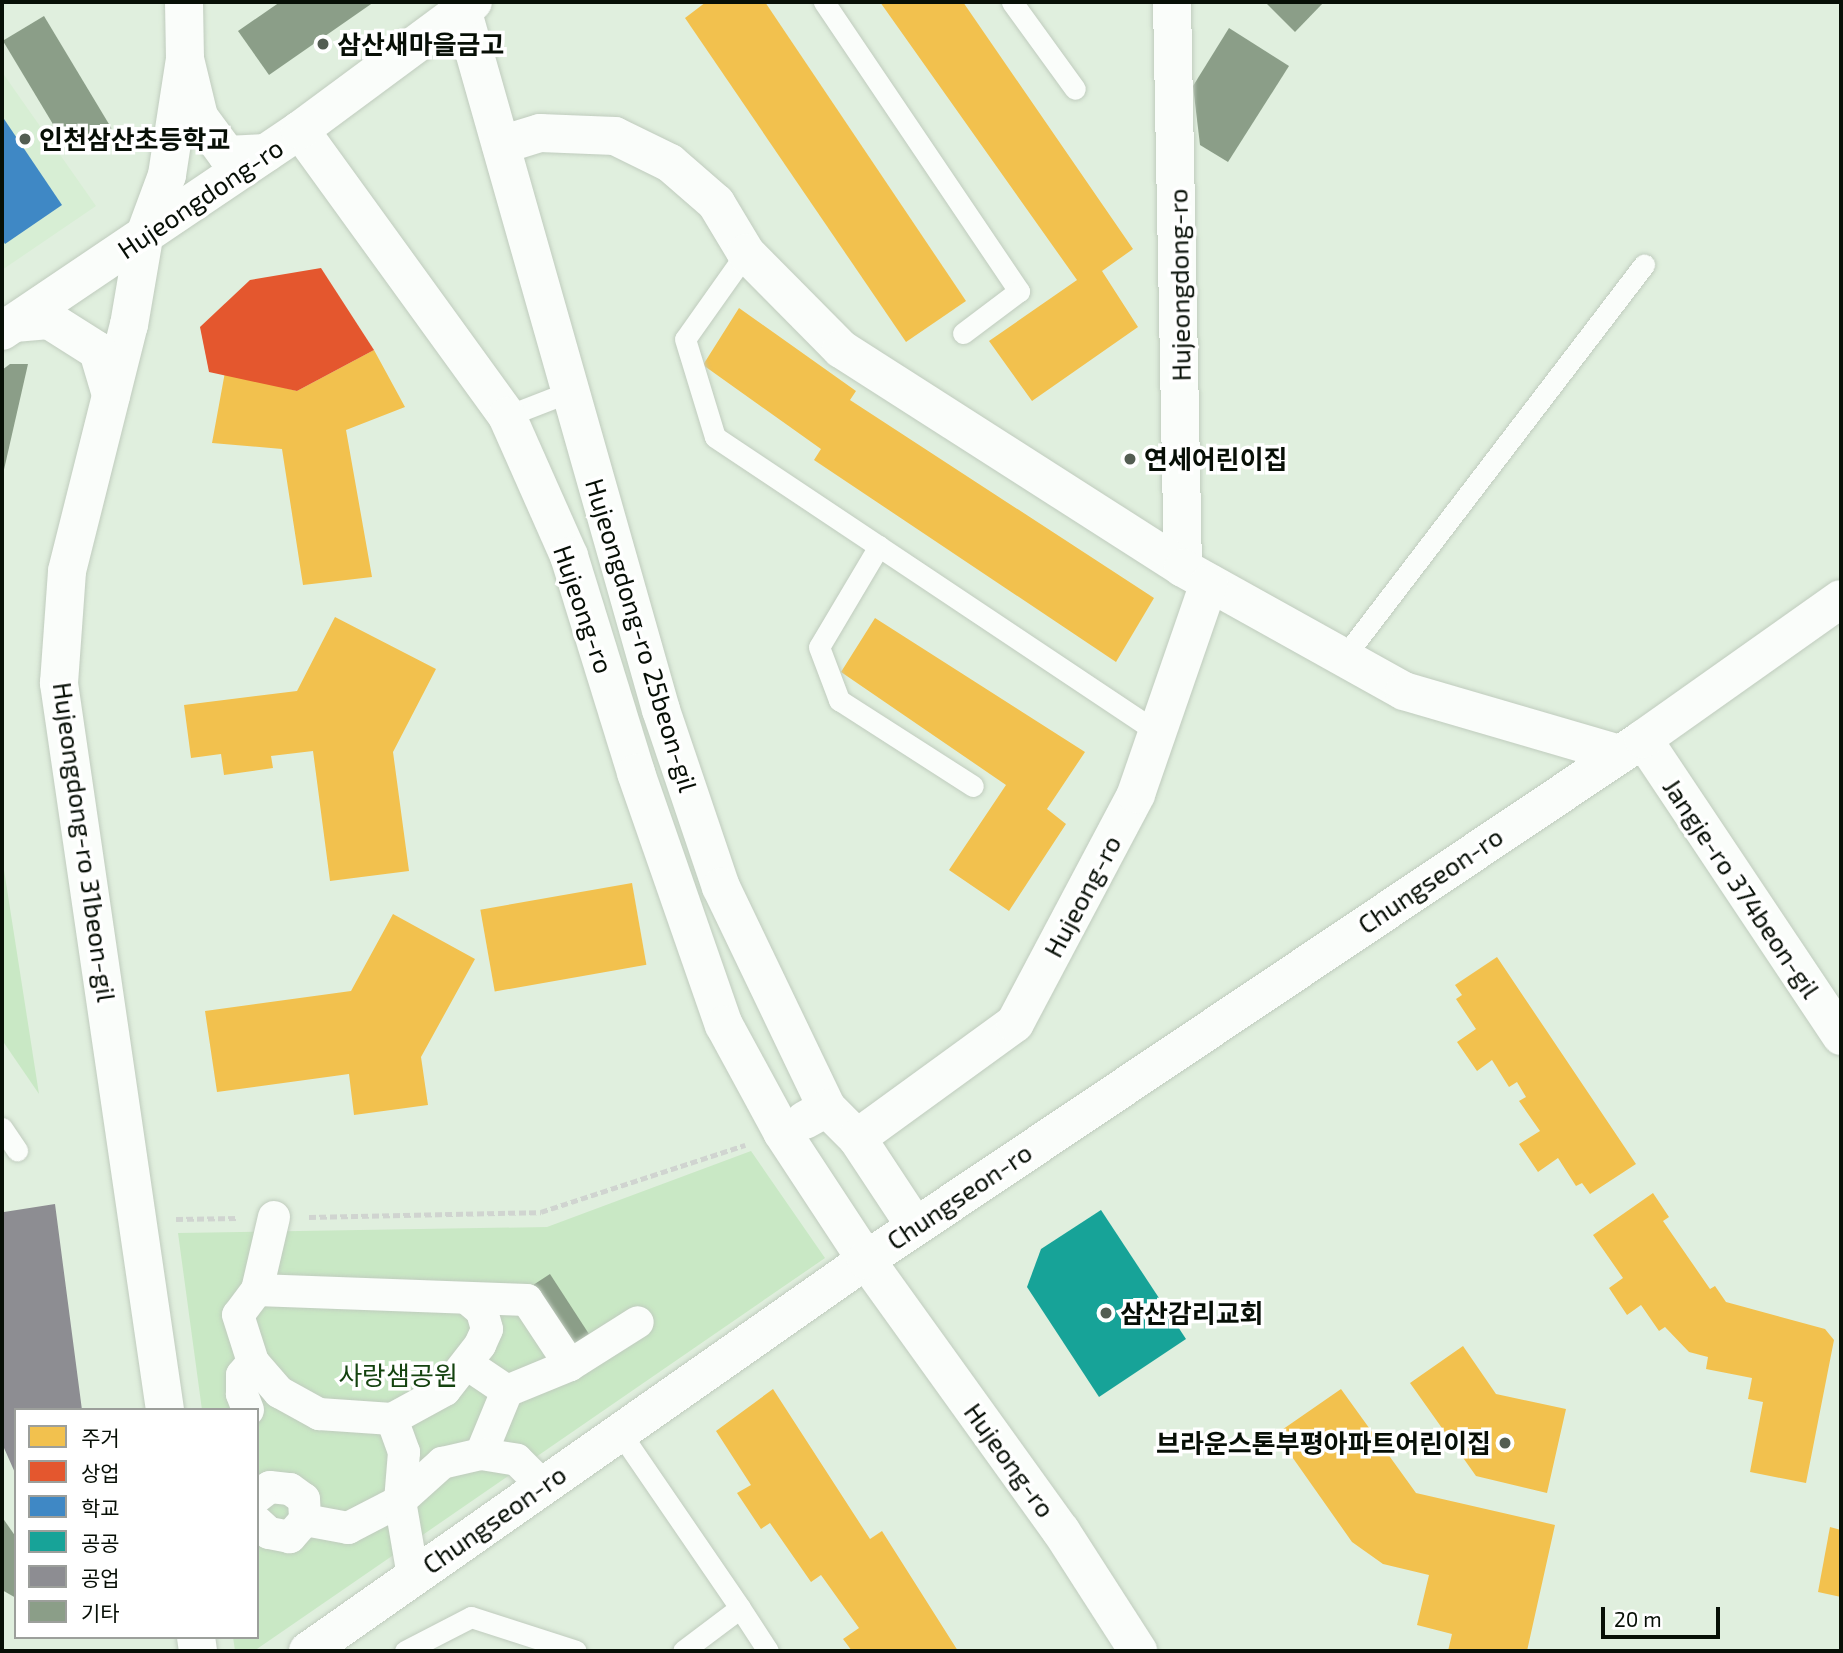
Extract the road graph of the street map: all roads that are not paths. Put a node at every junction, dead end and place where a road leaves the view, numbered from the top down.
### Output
1 (184, 2) edge
2 (824, 2) edge
3 (1012, 2) edge
4 (1172, 2) edge
5 (465, 4) edge
6 (185, 59) junction
7 (1075, 89) dead end
8 (300, 130) junction
9 (501, 145) junction
10 (266, 153) junction
11 (144, 237) junction
12 (746, 253) junction
13 (1644, 264) dead end
14 (8, 327) edge
15 (963, 332) dead end
16 (571, 391) junction
17 (111, 395) junction
18 (507, 416) junction
19 (880, 546) junction
20 (1196, 575) junction
21 (1841, 599) edge
22 (1344, 657) junction
23 (1157, 732) junction
24 (1631, 747) junction
25 (973, 786) dead end
26 (1841, 1036) edge
27 (827, 1108) junction
28 (2, 1128) edge
29 (782, 1132) junction
30 (856, 1138) junction
31 (17, 1150) dead end
32 (274, 1217) road end
33 (915, 1226) junction
34 (866, 1260) junction
35 (257, 1290) junction
36 (470, 1301) junction
37 (638, 1322) dead end
38 (253, 1362) junction
39 (467, 1364) junction
40 (570, 1365) junction
41 (507, 1391) junction
42 (165, 1408) edge
43 (247, 1408) edge
44 (392, 1419) junction
45 (619, 1431) junction
46 (481, 1454) junction
47 (542, 1485) junction
48 (259, 1495) edge
49 (400, 1501) junction
50 (305, 1520) junction
51 (259, 1524) edge
52 (413, 1576) junction
53 (740, 1608) junction
54 (307, 1651) edge
55 (405, 1651) edge
56 (576, 1651) edge
57 (683, 1651) edge
58 (768, 1651) edge
59 (1138, 1651) edge

1 - 6 street
2 - 15 lane
3 - 7 lane
4 - 20 street, Hujeongdong-ro
5 - 8 street, Hujeongdong-ro
5 - 9 street, Hujeongdong-ro 25beon-gil
6 - 10 street
6 - 11 street, Hujeongdong-ro 31beon-gil
8 - 10 street, Hujeongdong-ro
8 - 18 street, Hujeong-ro
9 - 12 street
9 - 16 street, Hujeongdong-ro 25beon-gil
10 - 11 street, Hujeongdong-ro
11 - 14 street, Hujeongdong-ro
11 - 17 street, Hujeongdong-ro 31beon-gil
12 - 19 lane
12 - 20 street
13 - 22 lane
14 - 17 street
16 - 18 lane
16 - 27 street, Hujeongdong-ro 25beon-gil
17 - 42 street, Hujeongdong-ro 31beon-gil
18 - 29 street, Hujeong-ro
19 - 23 lane
19 - 25 lane
20 - 22 street
20 - 23 street, Hujeong-ro
21 - 24 street, Chungseon-ro
22 - 24 street
23 - 30 street, Hujeong-ro
24 - 26 street, Jangje-ro 374beon-gil
24 - 33 street, Chungseon-ro
27 - 29 street
27 - 30 street
28 - 31 lane
29 - 34 street, Hujeong-ro
30 - 33 street
32 - 35 street
33 - 34 street, Chungseon-ro
34 - 45 street, Chungseon-ro
34 - 59 street, Hujeong-ro
35 - 36 street
35 - 38 street
36 - 39 street
36 - 40 street
37 - 40 street
38 - 43 street
38 - 44 street
39 - 41 street
39 - 44 street
40 - 41 street
41 - 46 street
44 - 49 street
45 - 47 street, Chungseon-ro
45 - 53 lane
46 - 47 street
46 - 49 street
47 - 52 street, Chungseon-ro
48 - 50 street
49 - 50 street
49 - 52 street
50 - 51 street
52 - 54 street, Chungseon-ro
53 - 57 lane
53 - 58 lane
55 - 56 lane

